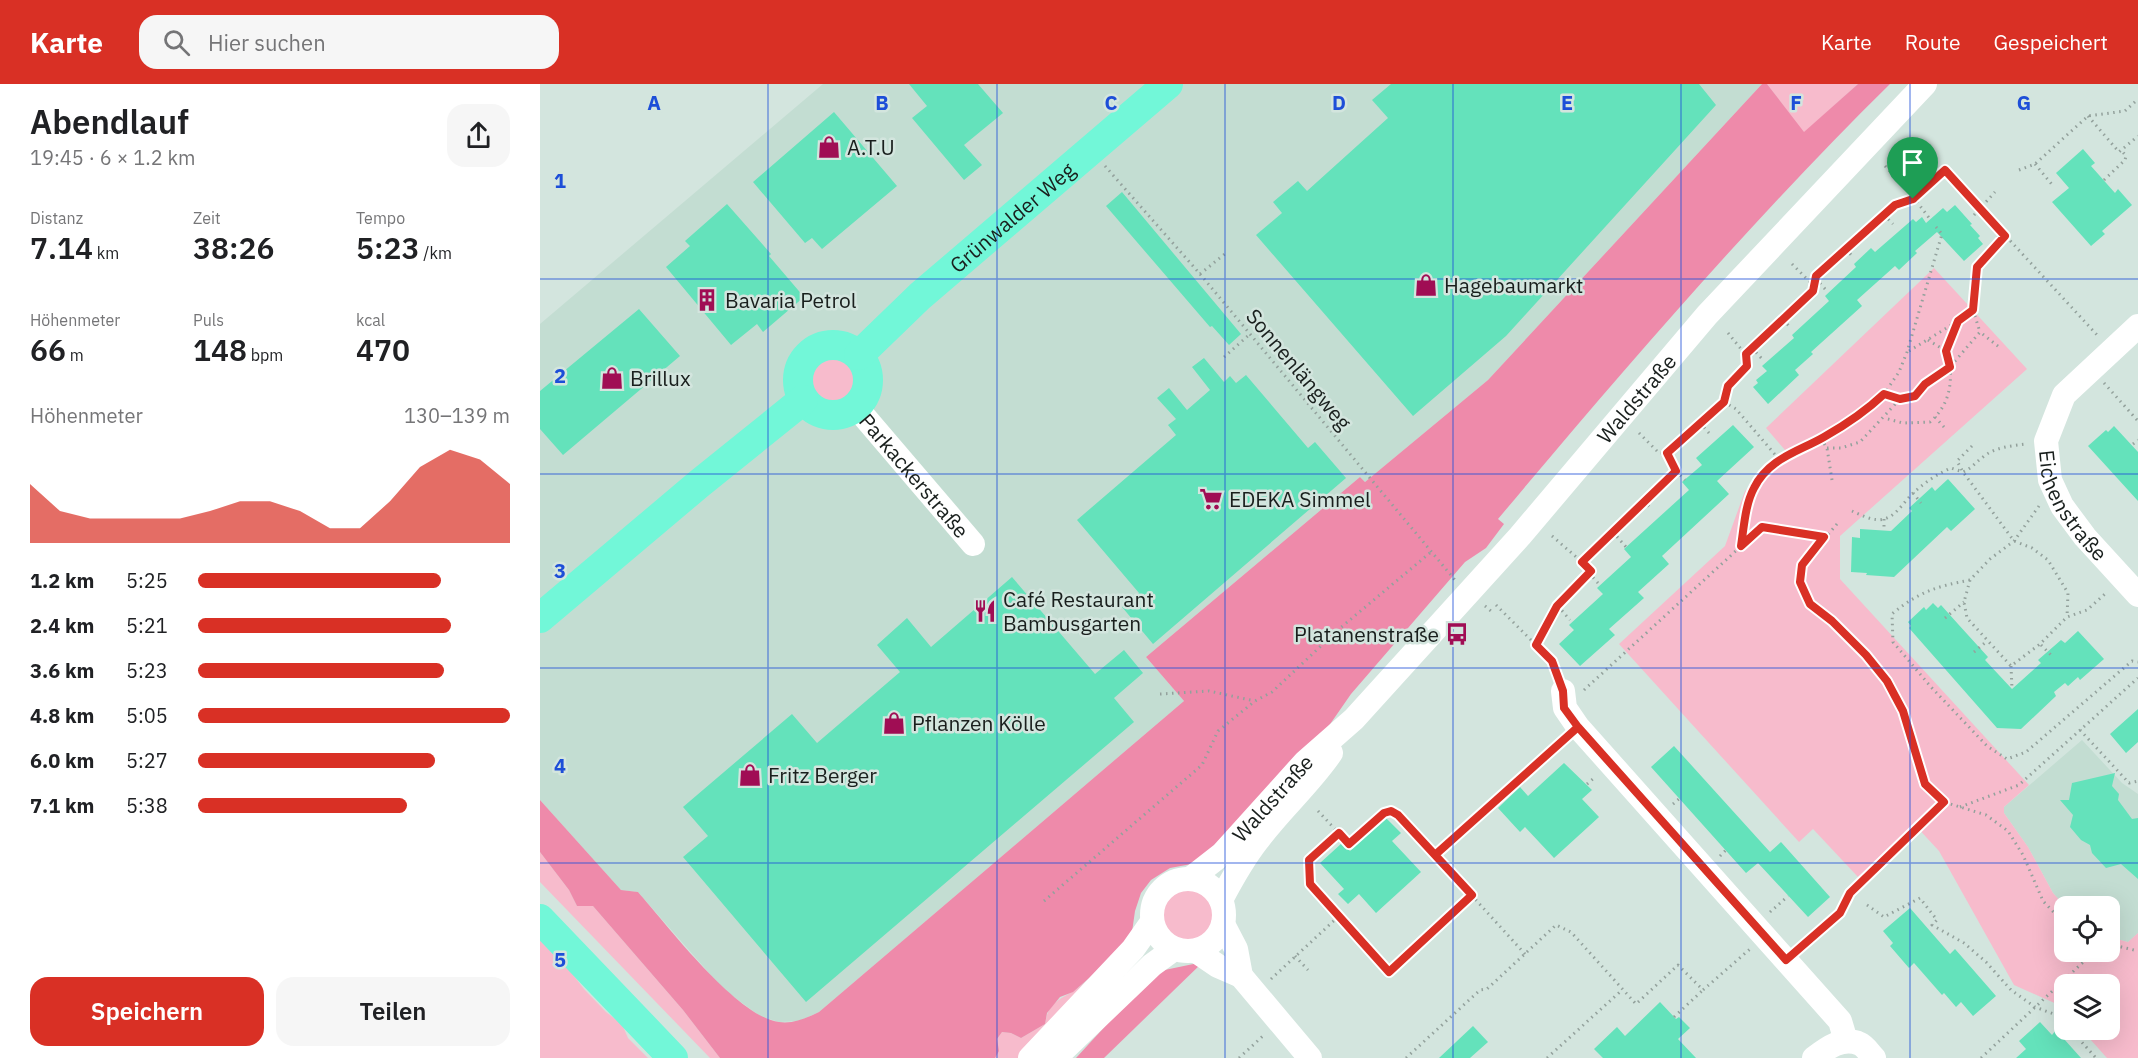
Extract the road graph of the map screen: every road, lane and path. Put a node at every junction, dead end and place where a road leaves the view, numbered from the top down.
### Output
1 (1168, 84) edge
2 (1925, 84) edge
3 (2138, 99) edge
4 (2133, 103) junction
5 (2138, 109) edge
6 (2088, 116) junction
7 (2138, 136) edge
8 (2121, 150) junction
9 (1104, 164) dead end
10 (2035, 164) junction
11 (1885, 166) dead end
12 (2019, 170) dead end
13 (2104, 180) dead end
14 (2054, 187) dead end
15 (1995, 192) dead end
16 (1913, 199) junction
17 (1982, 208) junction
18 (1884, 214) junction
19 (1974, 215) dead end
20 (1930, 219) dead end
21 (1893, 224) dead end
22 (1936, 227) dead end
23 (2005, 236) junction
24 (1846, 249) junction
25 (1226, 253) dead end
26 (1853, 257) dead end
27 (1792, 264) dead end
28 (1200, 274) junction
29 (1816, 279) junction
30 (1814, 286) junction
31 (1826, 290) dead end
32 (1973, 310) junction
33 (1783, 319) junction
34 (1958, 321) junction
35 (2138, 326) edge
36 (1790, 327) dead end
37 (1980, 332) junction
38 (1728, 333) dead end
39 (1250, 334) junction
40 (1928, 340) junction
41 (1999, 346) dead end
42 (1752, 348) junction
43 (1946, 351) junction
44 (2111, 351) junction
45 (1907, 352) junction
46 (1746, 354) junction
47 (859, 355) junction
48 (1224, 357) dead end
49 (1763, 360) dead end
50 (1950, 367) junction
51 (2091, 368) junction
52 (1884, 394) junction
53 (1900, 399) junction
54 (803, 400) junction
55 (1724, 402) junction
56 (856, 408) junction
57 (1935, 417) junction
58 (1884, 418) junction
59 (2138, 421) edge
60 (1700, 423) junction
61 (1944, 427) dead end
62 (1639, 433) dead end
63 (1709, 433) dead end
64 (1821, 439) junction
65 (2138, 440) edge
66 (2046, 441) junction
67 (2133, 444) dead end
68 (1972, 447) dead end
69 (1827, 448) junction
70 (1667, 453) junction
71 (1779, 459) junction
72 (1676, 471) junction
73 (1963, 472) junction
74 (1685, 480) dead end
75 (1832, 480) dead end
76 (1913, 493) junction
77 (2055, 494) junction
78 (1644, 501) junction
79 (1921, 503) dead end
80 (1652, 510) dead end
81 (1852, 511) dead end
82 (1884, 519) junction
83 (1837, 524) dead end
84 (1884, 531) dead end
85 (1613, 532) junction
86 (1552, 536) dead end
87 (1824, 537) junction
88 (2014, 541) junction
89 (973, 544) dead end
90 (1741, 546) junction
91 (1626, 547) dead end
92 (1431, 552) junction
93 (1582, 562) junction
94 (1589, 573) junction
95 (1970, 580) junction
96 (1598, 583) dead end
97 (2130, 587) edge
98 (1470, 593) junction
99 (1964, 602) junction
100 (1496, 605) dead end
101 (1557, 606) junction
102 (2067, 617) junction
103 (540, 618) edge
104 (1945, 618) dead end
105 (1570, 620) dead end
106 (1987, 640) junction
107 (2040, 644) junction
108 (1536, 645) junction
109 (1974, 652) dead end
110 (2052, 656) dead end
111 (2138, 662) edge
112 (2011, 666) junction
113 (2138, 678) edge
114 (2012, 690) dead end
115 (1160, 693) dead end
116 (1255, 701) junction
117 (1568, 709) junction
118 (1354, 719) junction
119 (2080, 730) junction
120 (2138, 782) edge
121 (1944, 802) junction
122 (1958, 807) junction
123 (1318, 811) dead end
124 (1339, 833) junction
125 (1435, 855) junction
126 (1190, 879) junction
127 (1472, 895) junction
128 (1221, 900) junction
129 (1044, 901) dead end
130 (1867, 905) dead end
131 (2054, 913) edge
132 (1339, 916) junction
133 (540, 919) edge
134 (1152, 922) junction
135 (1223, 924) junction
136 (1765, 936) junction
137 (2120, 947) edge
138 (1185, 950) junction
139 (2138, 951) edge
140 (1525, 954) junction
141 (1295, 956) junction
142 (1786, 960) junction
143 (2083, 962) edge
144 (1308, 970) dead end
145 (1248, 984) junction
146 (1622, 990) junction
147 (1703, 990) junction
148 (2035, 1006) junction
149 (2054, 1014) edge
150 (1674, 1017) dead end
151 (1279, 1022) junction
152 (2079, 1040) edge
153 (1846, 1041) junction
154 (673, 1058) edge
155 (1030, 1058) edge
156 (1054, 1058) edge
157 (1239, 1058) edge
158 (1310, 1058) edge
159 (1406, 1058) edge
160 (1546, 1058) edge
161 (1814, 1058) edge
162 (1874, 1058) edge
163 (1981, 1058) edge
164 (2096, 1058) edge

1 - 47 main road, Grünwalder Weg
2 - 98 street, Waldstraße
3 - 4 path
4 - 5 path
4 - 6 path
6 - 8 path
6 - 10 path
7 - 8 path
8 - 13 path
9 - 28 path, Sonnenlängweg
10 - 12 path
10 - 14 path
11 - 16 path
15 - 17 path
16 - 17 path
16 - 18 path
16 - 20 path
17 - 19 path
17 - 23 path
18 - 21 path
18 - 24 path
22 - 45 path
23 - 32 path
23 - 44 path
24 - 26 path
24 - 29 path
25 - 28 path
27 - 30 path
28 - 39 path, Sonnenlängweg
29 - 30 path
29 - 31 path
30 - 33 path
32 - 34 path
32 - 37 path
33 - 36 path
33 - 42 path
34 - 40 path
34 - 43 path
35 - 44 street, Eichenstraße
37 - 41 path
37 - 50 path
38 - 46 path
39 - 48 path
39 - 92 path, Sonnenlängweg
40 - 43 path
40 - 45 path
42 - 46 path
42 - 49 path
43 - 50 path
44 - 51 street, Eichenstraße
45 - 52 path
46 - 55 path
47 - 54 main road
47 - 56 main road
50 - 53 path
50 - 57 path
51 - 59 path
51 - 66 street, Eichenstraße
52 - 53 path
52 - 64 path
53 - 58 path
54 - 56 main road
54 - 103 main road
55 - 60 path
55 - 71 path
56 - 89 street, Parkackerstraße
57 - 58 path
57 - 61 path
58 - 69 path
60 - 63 path
60 - 70 path
62 - 70 path
64 - 69 path
64 - 71 path
65 - 67 path
66 - 73 path
66 - 77 street, Eichenstraße
68 - 73 path
69 - 75 path
70 - 72 path
71 - 90 path
72 - 74 path
72 - 78 path
73 - 76 path
73 - 88 path
76 - 79 path
76 - 82 path
77 - 88 path
77 - 97 street, Eichenstraße
78 - 80 path
78 - 85 path
81 - 82 path
82 - 84 path
83 - 87 path
85 - 91 path
85 - 93 path
86 - 93 path
87 - 90 path
87 - 121 path
88 - 95 path
88 - 102 path
90 - 117 path
92 - 98 path, Sonnenlängweg
92 - 116 path
93 - 94 path
94 - 96 path
94 - 101 path
95 - 99 path
95 - 111 path
97 - 102 path
98 - 118 street, Waldstraße
99 - 104 path
99 - 106 path
100 - 108 path
101 - 105 path
101 - 108 path
102 - 107 path
106 - 109 path
106 - 112 path
107 - 110 path
107 - 112 path
108 - 117 path
112 - 114 path
113 - 119 path
115 - 116 path
116 - 129 path
117 - 125 path
117 - 136 street
118 - 126 street, Waldstraße
118 - 128 street, Waldstraße
119 - 120 path
119 - 122 path
121 - 122 path
121 - 142 path
122 - 131 path
123 - 124 path
124 - 125 path
124 - 132 path
125 - 127 path
126 - 128 street
126 - 134 street, Waldstraße
127 - 132 path
127 - 140 path
128 - 135 street
130 - 148 path
132 - 141 path
133 - 154 main road
134 - 138 street
134 - 155 street, Waldstraße
135 - 138 street
135 - 145 street
136 - 142 street
136 - 147 path
137 - 139 path
138 - 145 street
138 - 156 street
140 - 146 path
140 - 159 path
141 - 144 path
141 - 145 path
142 - 153 street
143 - 148 path
145 - 151 street
146 - 147 path
146 - 160 path
147 - 150 path
148 - 149 path
148 - 163 path
151 - 157 path
151 - 158 street
152 - 164 path
153 - 161 street
153 - 162 street

